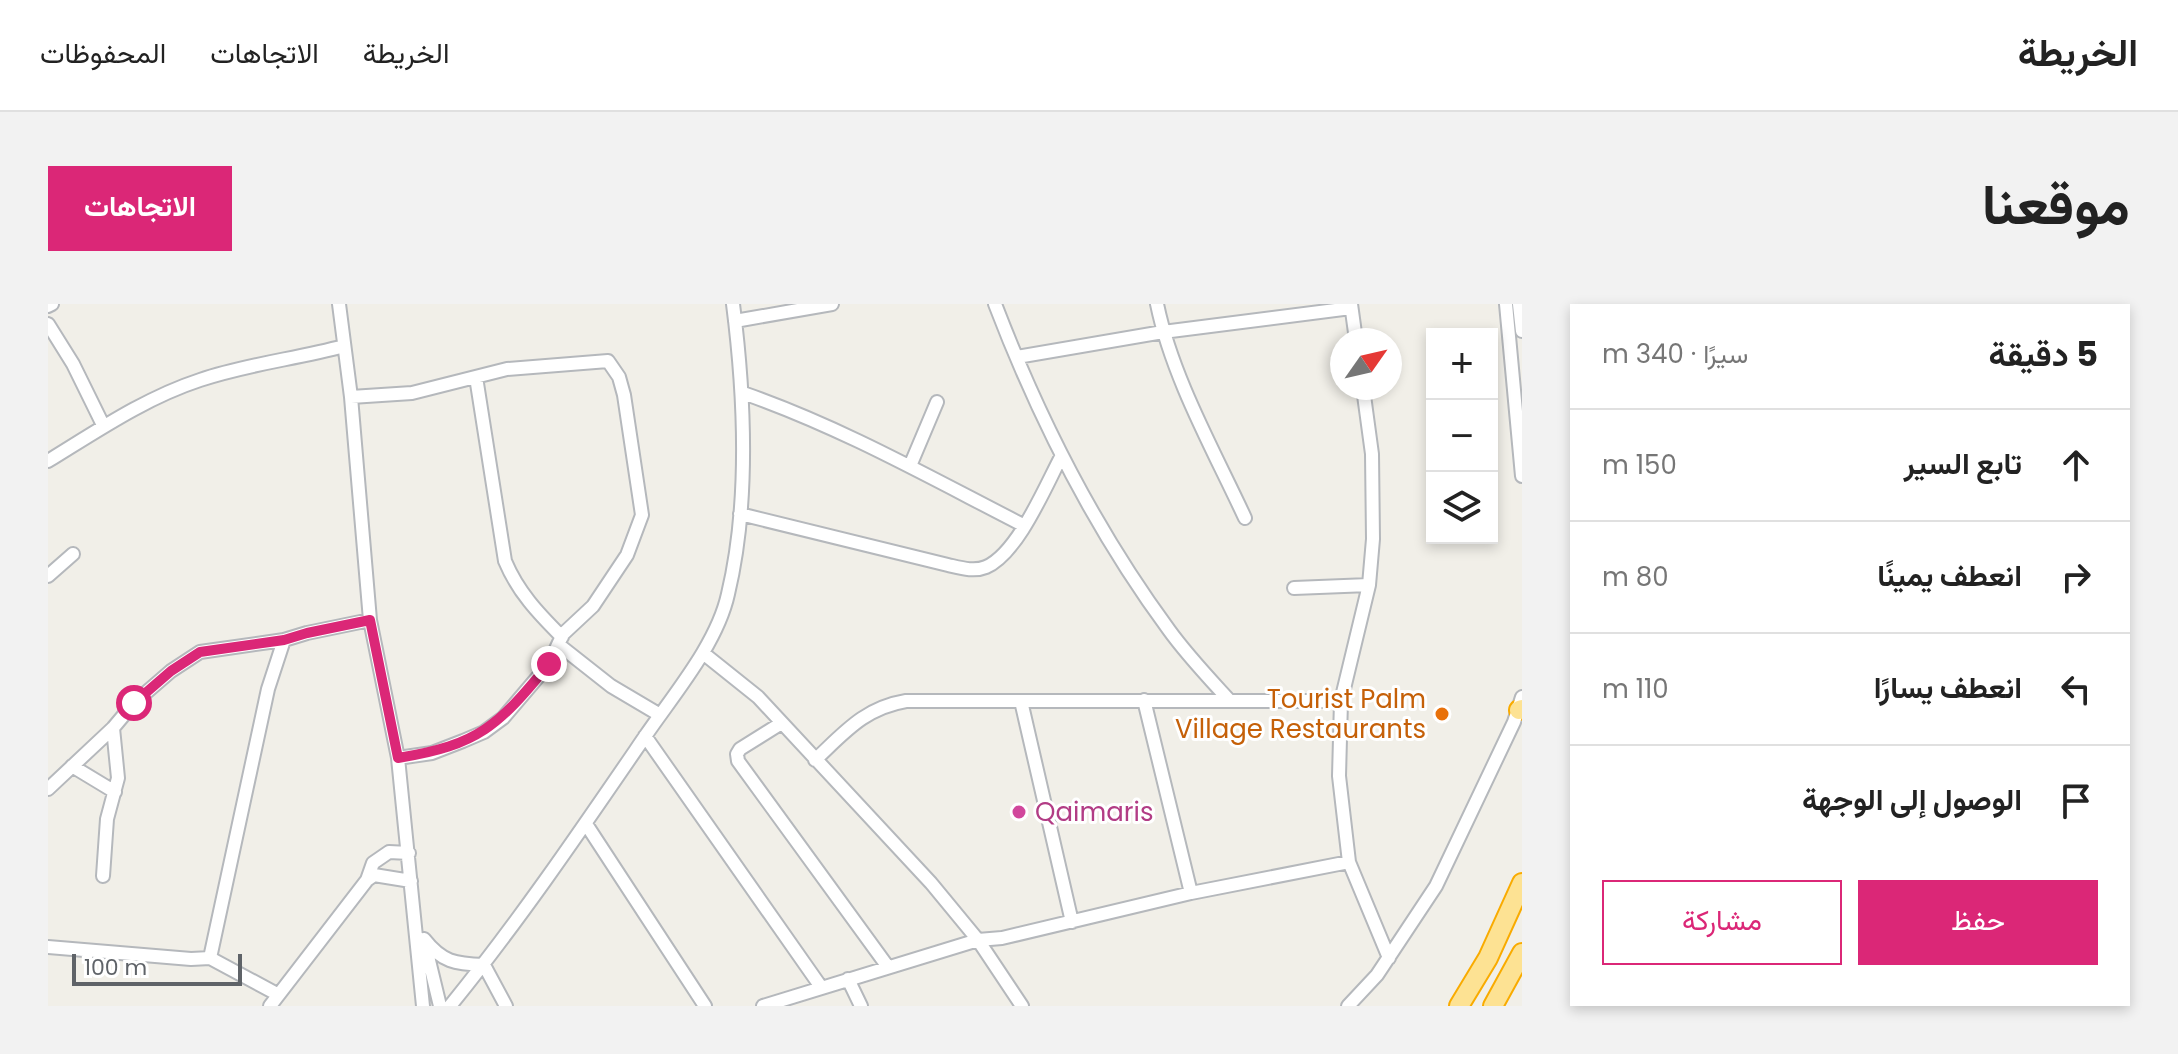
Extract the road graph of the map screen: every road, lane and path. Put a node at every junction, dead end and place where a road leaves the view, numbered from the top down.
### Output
1 (339, 304) edge
2 (733, 304) edge
3 (832, 304) edge
4 (995, 304) edge
5 (1157, 304) edge
6 (1506, 304) edge
7 (1519, 304) edge
8 (1351, 306) edge
9 (1288, 310) edge
10 (735, 321) junction
11 (48, 324) edge
12 (1354, 328) edge
13 (1522, 331) edge
14 (1163, 332) junction
15 (344, 346) junction
16 (1017, 357) junction
17 (476, 377) junction
18 (743, 393) junction
19 (351, 397) junction
20 (1365, 400) edge
21 (937, 402) dead end
22 (103, 425) junction
23 (1061, 457) junction
24 (48, 461) edge
25 (910, 466) junction
26 (1522, 476) edge
27 (740, 514) junction
28 (1245, 518) dead end
29 (1023, 525) junction
30 (73, 554) dead end
31 (48, 576) edge
32 (1369, 585) junction
33 (1294, 588) dead end
34 (370, 620) junction
35 (284, 640) junction
36 (561, 641) junction
37 (703, 653) junction
38 (1144, 700) junction
39 (1229, 700) junction
40 (1021, 701) junction
41 (1341, 701) junction
42 (1521, 705) edge
43 (660, 715) junction
44 (780, 724) junction
45 (113, 728) junction
46 (645, 736) junction
47 (398, 758) junction
48 (815, 760) junction
49 (72, 766) junction
50 (48, 789) edge
51 (115, 792) junction
52 (586, 824) junction
53 (409, 853) junction
54 (1349, 862) junction
55 (103, 876) dead end
56 (367, 880) junction
57 (411, 881) junction
58 (1522, 883) edge
59 (1191, 893) junction
60 (415, 918) junction
61 (1072, 922) junction
62 (424, 939) junction
63 (978, 940) junction
64 (48, 947) edge
65 (1522, 953) edge
66 (210, 958) junction
67 (1389, 958) junction
68 (484, 965) junction
69 (888, 967) junction
70 (1510, 978) junction
71 (848, 979) junction
72 (821, 987) junction
73 (273, 1000) edge
74 (423, 1006) edge
75 (440, 1006) edge
76 (450, 1006) edge
77 (506, 1006) edge
78 (705, 1006) edge
79 (763, 1006) edge
80 (861, 1006) edge
81 (1022, 1006) edge
82 (1348, 1006) edge
83 (1459, 1006) edge
84 (1493, 1006) edge
85 (1507, 1006) edge

1 - 15 street
2 - 10 street
3 - 10 street
4 - 16 street
5 - 14 street
6 - 26 street
7 - 13 street
8 - 9 street
8 - 12 street
9 - 14 street
10 - 18 street
11 - 22 street
14 - 16 street
14 - 28 street
15 - 19 street
15 - 22 street
16 - 23 street
17 - 19 street
17 - 36 street
17 - 36 street
18 - 25 street
18 - 27 street
19 - 34 street
20 - 32 street
21 - 25 street
22 - 24 street
23 - 29 street
23 - 39 street
25 - 29 street
27 - 29 street
27 - 37 street
30 - 31 street
32 - 33 street
32 - 41 street
34 - 35 street
34 - 47 street
35 - 45 street
35 - 66 street
36 - 43 street
36 - 47 street
37 - 43 street
37 - 44 street
38 - 39 street
38 - 40 street
38 - 59 street
39 - 41 street
40 - 48 street
40 - 61 street
41 - 54 street
42 - 67 street
43 - 46 street
44 - 48 street
44 - 69 street
45 - 49 street
45 - 51 street
46 - 52 street
46 - 72 street
47 - 53 street
48 - 63 street
49 - 50 street
49 - 51 street
51 - 55 street
52 - 68 street
52 - 78 street
53 - 56 street
53 - 57 street
54 - 59 street
54 - 67 street
56 - 57 street
56 - 73 street
57 - 60 street
58 - 83 highway
59 - 61 street
60 - 62 street
60 - 74 street
61 - 63 street
62 - 68 street
62 - 75 street
63 - 69 street
63 - 81 street
64 - 66 street
65 - 70 highway
66 - 73 street
67 - 82 street
68 - 76 street
68 - 77 street
69 - 71 street
70 - 84 highway
70 - 85 highway
71 - 72 street
71 - 80 street
72 - 79 street

